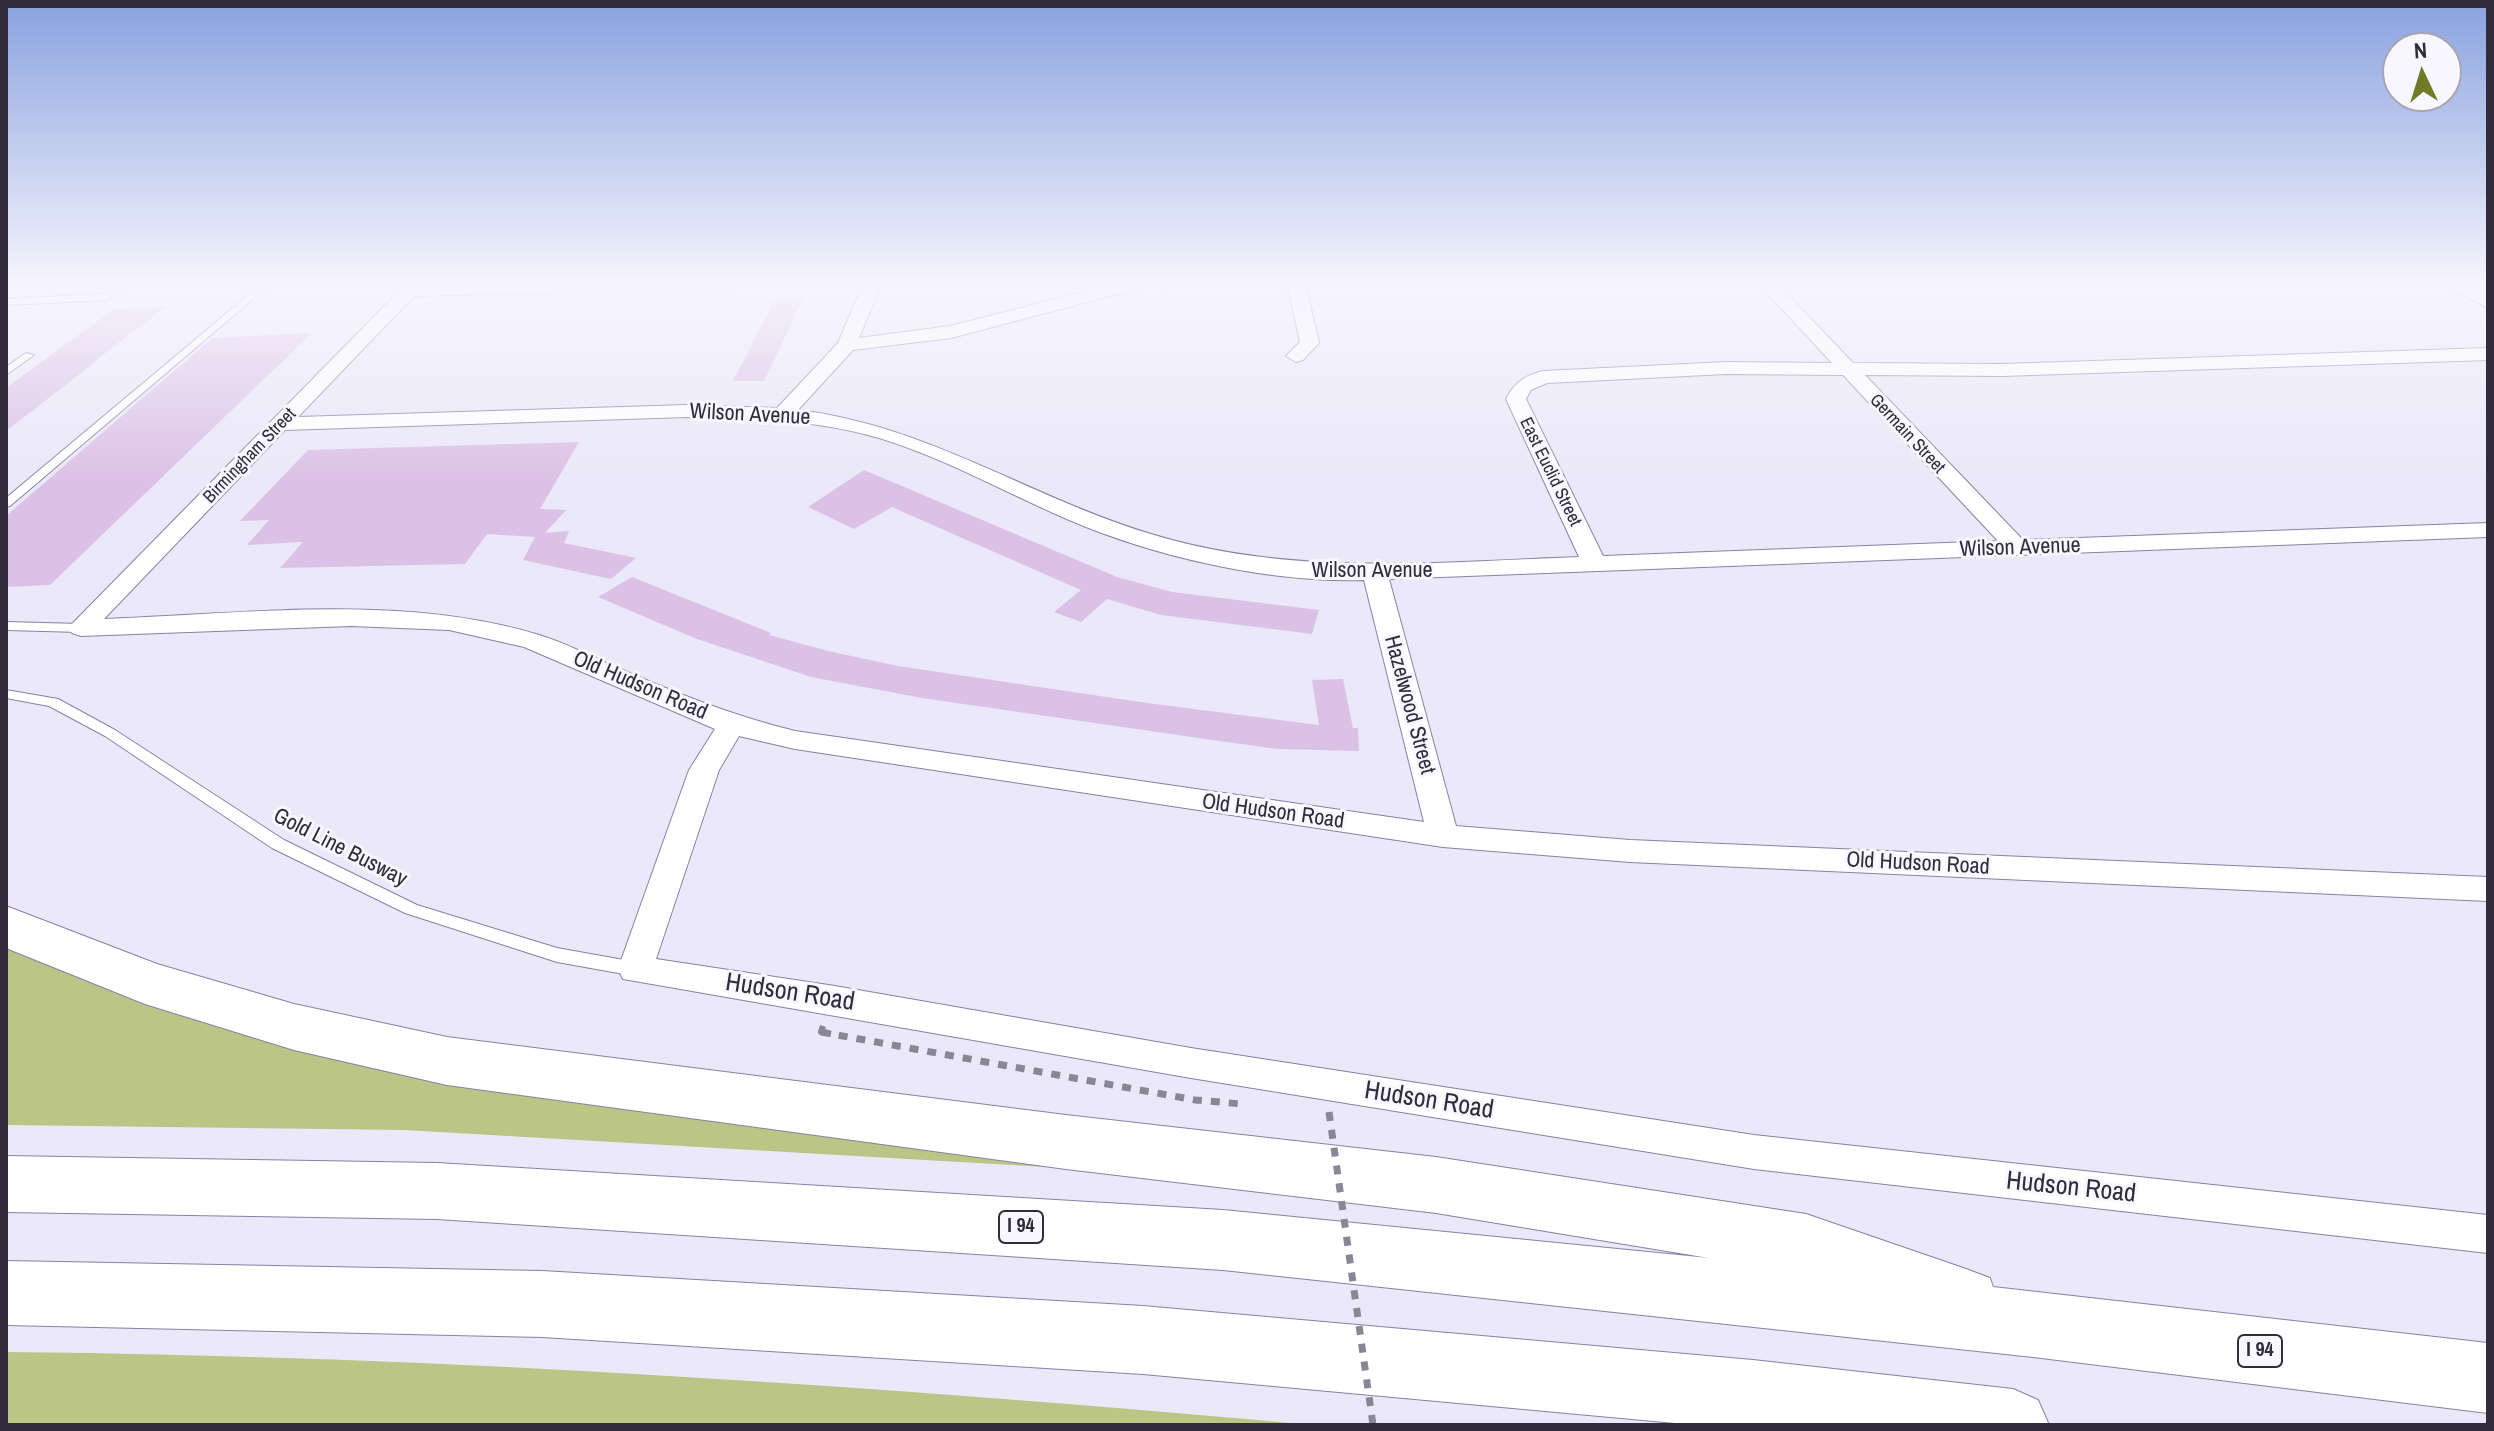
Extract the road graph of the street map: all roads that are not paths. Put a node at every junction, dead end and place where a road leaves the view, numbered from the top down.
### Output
1 (190, 349) edge
2 (354, 349) edge
3 (843, 349) edge
4 (1304, 349) edge
5 (1827, 349) edge
6 (2488, 354) edge
7 (29, 355) dead end
8 (1296, 356) dead end
9 (1846, 369) junction
10 (6, 372) edge
11 (783, 414) junction
12 (282, 424) junction
13 (6, 504) edge
14 (2488, 530) edge
15 (2017, 548) junction
16 (1595, 565) junction
17 (1375, 574) junction
18 (6, 626) edge
19 (81, 628) junction
20 (6, 694) edge
21 (732, 725) junction
22 (1443, 836) junction
23 (2488, 889) edge
24 (6, 926) edge
25 (635, 969) junction
26 (6, 1184) edge
27 (2488, 1234) edge
28 (6, 1293) edge
29 (2033, 1324) junction
30 (2488, 1378) edge
31 (2013, 1425) edge

1 - 13 lane
2 - 12 street, Birmingham Street
3 - 11 street
4 - 8 street
5 - 9 street, Germain Street
6 - 9 street, East Euclid Street
7 - 10 lane
9 - 15 street, Germain Street
9 - 16 street, East Euclid Street
11 - 12 street, Wilson Avenue
11 - 17 street, Wilson Avenue
12 - 19 street, Birmingham Street
14 - 15 street, Wilson Avenue
15 - 16 street, Wilson Avenue
16 - 17 street, Wilson Avenue
17 - 22 street, Hazelwood Street
18 - 19 lane
19 - 21 street, Old Hudson Road
20 - 25 lane, Gold Line Busway
21 - 22 street, Old Hudson Road
21 - 25 street
22 - 23 street, Old Hudson Road
24 - 29 highway
25 - 27 street, Hudson Road
26 - 29 highway, I 94
28 - 31 highway
29 - 30 highway, I 94

